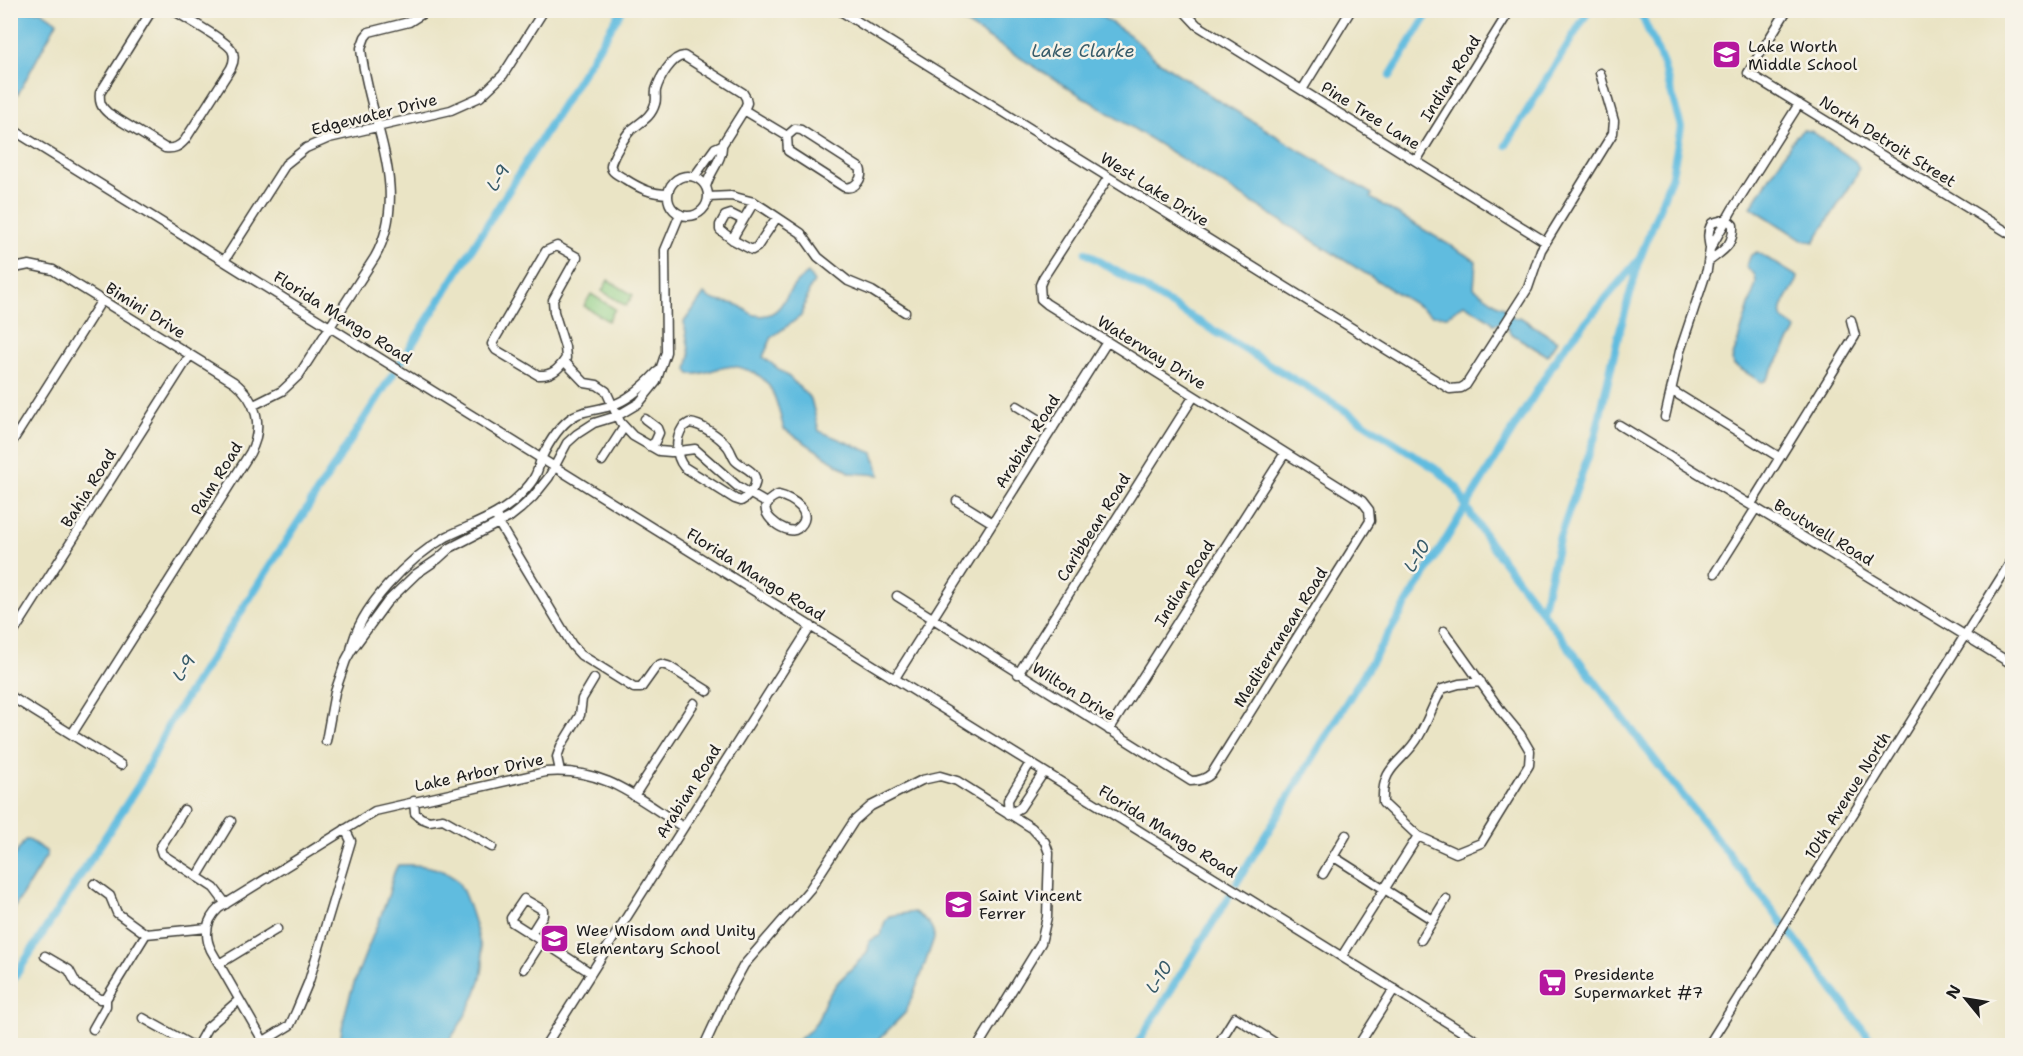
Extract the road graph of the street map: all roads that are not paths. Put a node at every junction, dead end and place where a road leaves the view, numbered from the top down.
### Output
1 (152, 10) edge
2 (173, 10) edge
3 (428, 10) edge
4 (544, 10) edge
5 (839, 10) edge
6 (1351, 10) edge
7 (1510, 10) edge
8 (1787, 10) edge
9 (1188, 12) edge
10 (1600, 73) dead end
11 (1302, 90) junction
12 (1799, 104) junction
13 (744, 110) junction
14 (378, 127) junction
15 (10, 128) edge
16 (788, 136) junction
17 (722, 145) junction
18 (1416, 161) junction
19 (694, 177) junction
20 (1108, 178) junction
21 (706, 187) junction
22 (668, 194) junction
23 (708, 197) junction
24 (754, 202) junction
25 (680, 214) junction
26 (777, 217) junction
27 (1727, 219) junction
28 (743, 220) junction
29 (2013, 235) edge
30 (733, 240) junction
31 (1546, 242) junction
32 (1713, 244) junction
33 (1726, 248) junction
34 (224, 261) junction
35 (1708, 262) junction
36 (10, 269) edge
37 (102, 300) junction
38 (905, 312) dead end
39 (1851, 320) dead end
40 (330, 327) junction
41 (1107, 342) junction
42 (190, 355) junction
43 (564, 361) junction
44 (660, 369) junction
45 (1671, 390) junction
46 (1194, 396) junction
47 (254, 405) junction
48 (612, 406) junction
49 (1017, 406) dead end
50 (616, 416) junction
51 (1665, 417) dead end
52 (645, 419) dead end
53 (1620, 425) dead end
54 (624, 427) junction
55 (1053, 428) junction
56 (10, 445) edge
57 (649, 446) junction
58 (678, 452) junction
59 (1285, 453) junction
60 (1779, 457) junction
61 (542, 458) junction
62 (602, 461) dead end
63 (555, 466) junction
64 (750, 493) junction
65 (957, 501) dead end
66 (768, 504) junction
67 (1366, 505) joint
68 (1754, 506) junction
69 (497, 518) junction
70 (993, 523) junction
71 (2013, 560) edge
72 (1715, 573) dead end
73 (897, 596) dead end
74 (933, 618) junction
75 (811, 626) junction
76 (1444, 630) dead end
77 (1964, 635) junction
78 (10, 638) edge
79 (351, 651) junction
80 (2013, 664) edge
81 (1018, 674) junction
82 (895, 678) junction
83 (594, 680) dead end
84 (1481, 682) junction
85 (708, 691) dead end
86 (10, 696) edge
87 (694, 704) dead end
88 (1109, 730) junction
89 (72, 735) junction
90 (326, 741) dead end
91 (1030, 763) junction
92 (121, 765) dead end
93 (560, 771) junction
94 (1044, 772) junction
95 (1203, 780) joint
96 (634, 796) junction
97 (414, 801) junction
98 (184, 810) dead end
99 (1009, 813) junction
100 (231, 820) dead end
101 (684, 827) junction
102 (345, 829) junction
103 (1346, 835) dead end
104 (1418, 836) junction
105 (492, 847) dead end
106 (1334, 857) junction
107 (1323, 874) dead end
108 (197, 877) junction
109 (94, 884) dead end
110 (1383, 888) junction
111 (1446, 899) dead end
112 (226, 904) junction
113 (1433, 920) junction
114 (207, 928) junction
115 (277, 929) dead end
116 (146, 934) junction
117 (531, 934) junction
118 (1421, 940) dead end
119 (542, 941) junction
120 (45, 956) dead end
121 (1342, 956) junction
122 (219, 964) junction
123 (524, 969) dead end
124 (591, 973) junction
125 (1394, 989) junction
126 (106, 999) junction
127 (240, 1000) junction
128 (143, 1018) dead end
129 (93, 1029) dead end
130 (265, 1043) edge
131 (195, 1046) edge
132 (545, 1046) edge
133 (704, 1046) edge
134 (978, 1046) edge
135 (1217, 1046) edge
136 (1280, 1046) edge
137 (1358, 1046) edge
138 (1485, 1046) edge
139 (1708, 1046) edge

1 - 2 street
3 - 14 street
4 - 14 street, Edgewater Drive
5 - 20 street, West Lake Drive
6 - 11 street
7 - 18 street, Indian Road
8 - 12 street, North Detroit Street
9 - 11 street, Pine Tree Lane
10 - 31 street
11 - 18 street, Pine Tree Lane
12 - 27 street
12 - 29 street, North Detroit Street
13 - 16 street
13 - 17 street
13 - 22 street
14 - 34 street, Edgewater Drive
14 - 40 street
15 - 34 street, Florida Mango Road
16 - 16 street
17 - 19 street
17 - 21 street
18 - 31 street, Pine Tree Lane
19 - 21 street
19 - 22 street
20 - 31 street, West Lake Drive
20 - 41 street, Waterway Drive
21 - 23 street
22 - 25 street
23 - 24 street
23 - 25 street
24 - 26 street
24 - 28 street
25 - 44 street
26 - 30 street
26 - 38 street
27 - 32 street
27 - 33 street
28 - 30 street
28 - 30 street
32 - 33 street
32 - 35 street
33 - 35 street
34 - 40 street, Florida Mango Road
35 - 45 street
36 - 37 street, Bimini Drive
37 - 42 street, Bimini Drive
37 - 56 street
39 - 60 street
40 - 47 street
40 - 61 street, Florida Mango Road
41 - 46 street, Waterway Drive
41 - 55 street, Arabian Road
42 - 47 street, Bimini Drive
42 - 78 street, Bahia Road
43 - 43 street
43 - 48 street
44 - 48 street
44 - 50 street
45 - 51 street
45 - 60 street
46 - 59 street, Waterway Drive
46 - 81 street, Caribbean Road
47 - 89 street, Palm Road
48 - 50 street
48 - 61 street
49 - 55 street
50 - 54 street
50 - 63 street
52 - 57 street
53 - 68 street, Boutwell Road
54 - 57 street
54 - 62 street
55 - 70 street, Arabian Road
57 - 58 street
58 - 64 street
58 - 64 street
58 - 64 street
59 - 67 street, Waterway Drive
59 - 88 street, Indian Road
60 - 68 street
61 - 63 street, Florida Mango Road
61 - 69 street
63 - 69 street
63 - 75 street, Florida Mango Road
64 - 66 street
65 - 70 street
66 - 66 street
67 - 95 street, Mediterranean Road
68 - 72 street
68 - 77 street, Boutwell Road
69 - 79 street
69 - 79 street
69 - 85 street
70 - 74 street, Arabian Road
71 - 77 street, 10th Avenue North
73 - 74 street, Wilton Drive
74 - 81 street, Wilton Drive
74 - 82 street, Arabian Road
75 - 82 street, Florida Mango Road
75 - 101 street, Arabian Road
76 - 84 street
77 - 80 street, Boutwell Road
77 - 139 street, 10th Avenue North
79 - 90 street
81 - 88 street, Wilton Drive
82 - 91 street, Florida Mango Road
83 - 93 street
84 - 104 street
84 - 104 street
86 - 89 street
87 - 96 street
88 - 95 street, Wilton Drive
89 - 92 street
91 - 94 street, Florida Mango Road
91 - 99 street
93 - 96 street, Lake Arbor Drive
93 - 97 street, Lake Arbor Drive
94 - 99 street
94 - 121 street, Florida Mango Road
96 - 101 street, Lake Arbor Drive
97 - 102 street, Lake Arbor Drive
97 - 105 street
98 - 108 street
99 - 133 street
99 - 134 street
100 - 108 street
101 - 124 street, Arabian Road
102 - 112 street, Lake Arbor Drive
102 - 130 street
103 - 106 street
104 - 110 street
106 - 107 street
106 - 110 street
108 - 112 street
109 - 116 street
110 - 113 street
110 - 121 street
111 - 113 street
112 - 114 street, Lake Arbor Drive
113 - 118 street
114 - 116 street
114 - 122 street
115 - 122 street
116 - 126 street
117 - 117 street
117 - 119 street
119 - 123 street
119 - 124 street
120 - 126 street
121 - 125 street, Florida Mango Road
122 - 127 street
124 - 132 street, Arabian Road
125 - 137 street
125 - 138 street, Florida Mango Road
126 - 129 street
127 - 130 street
127 - 131 street
128 - 131 street
135 - 136 street

